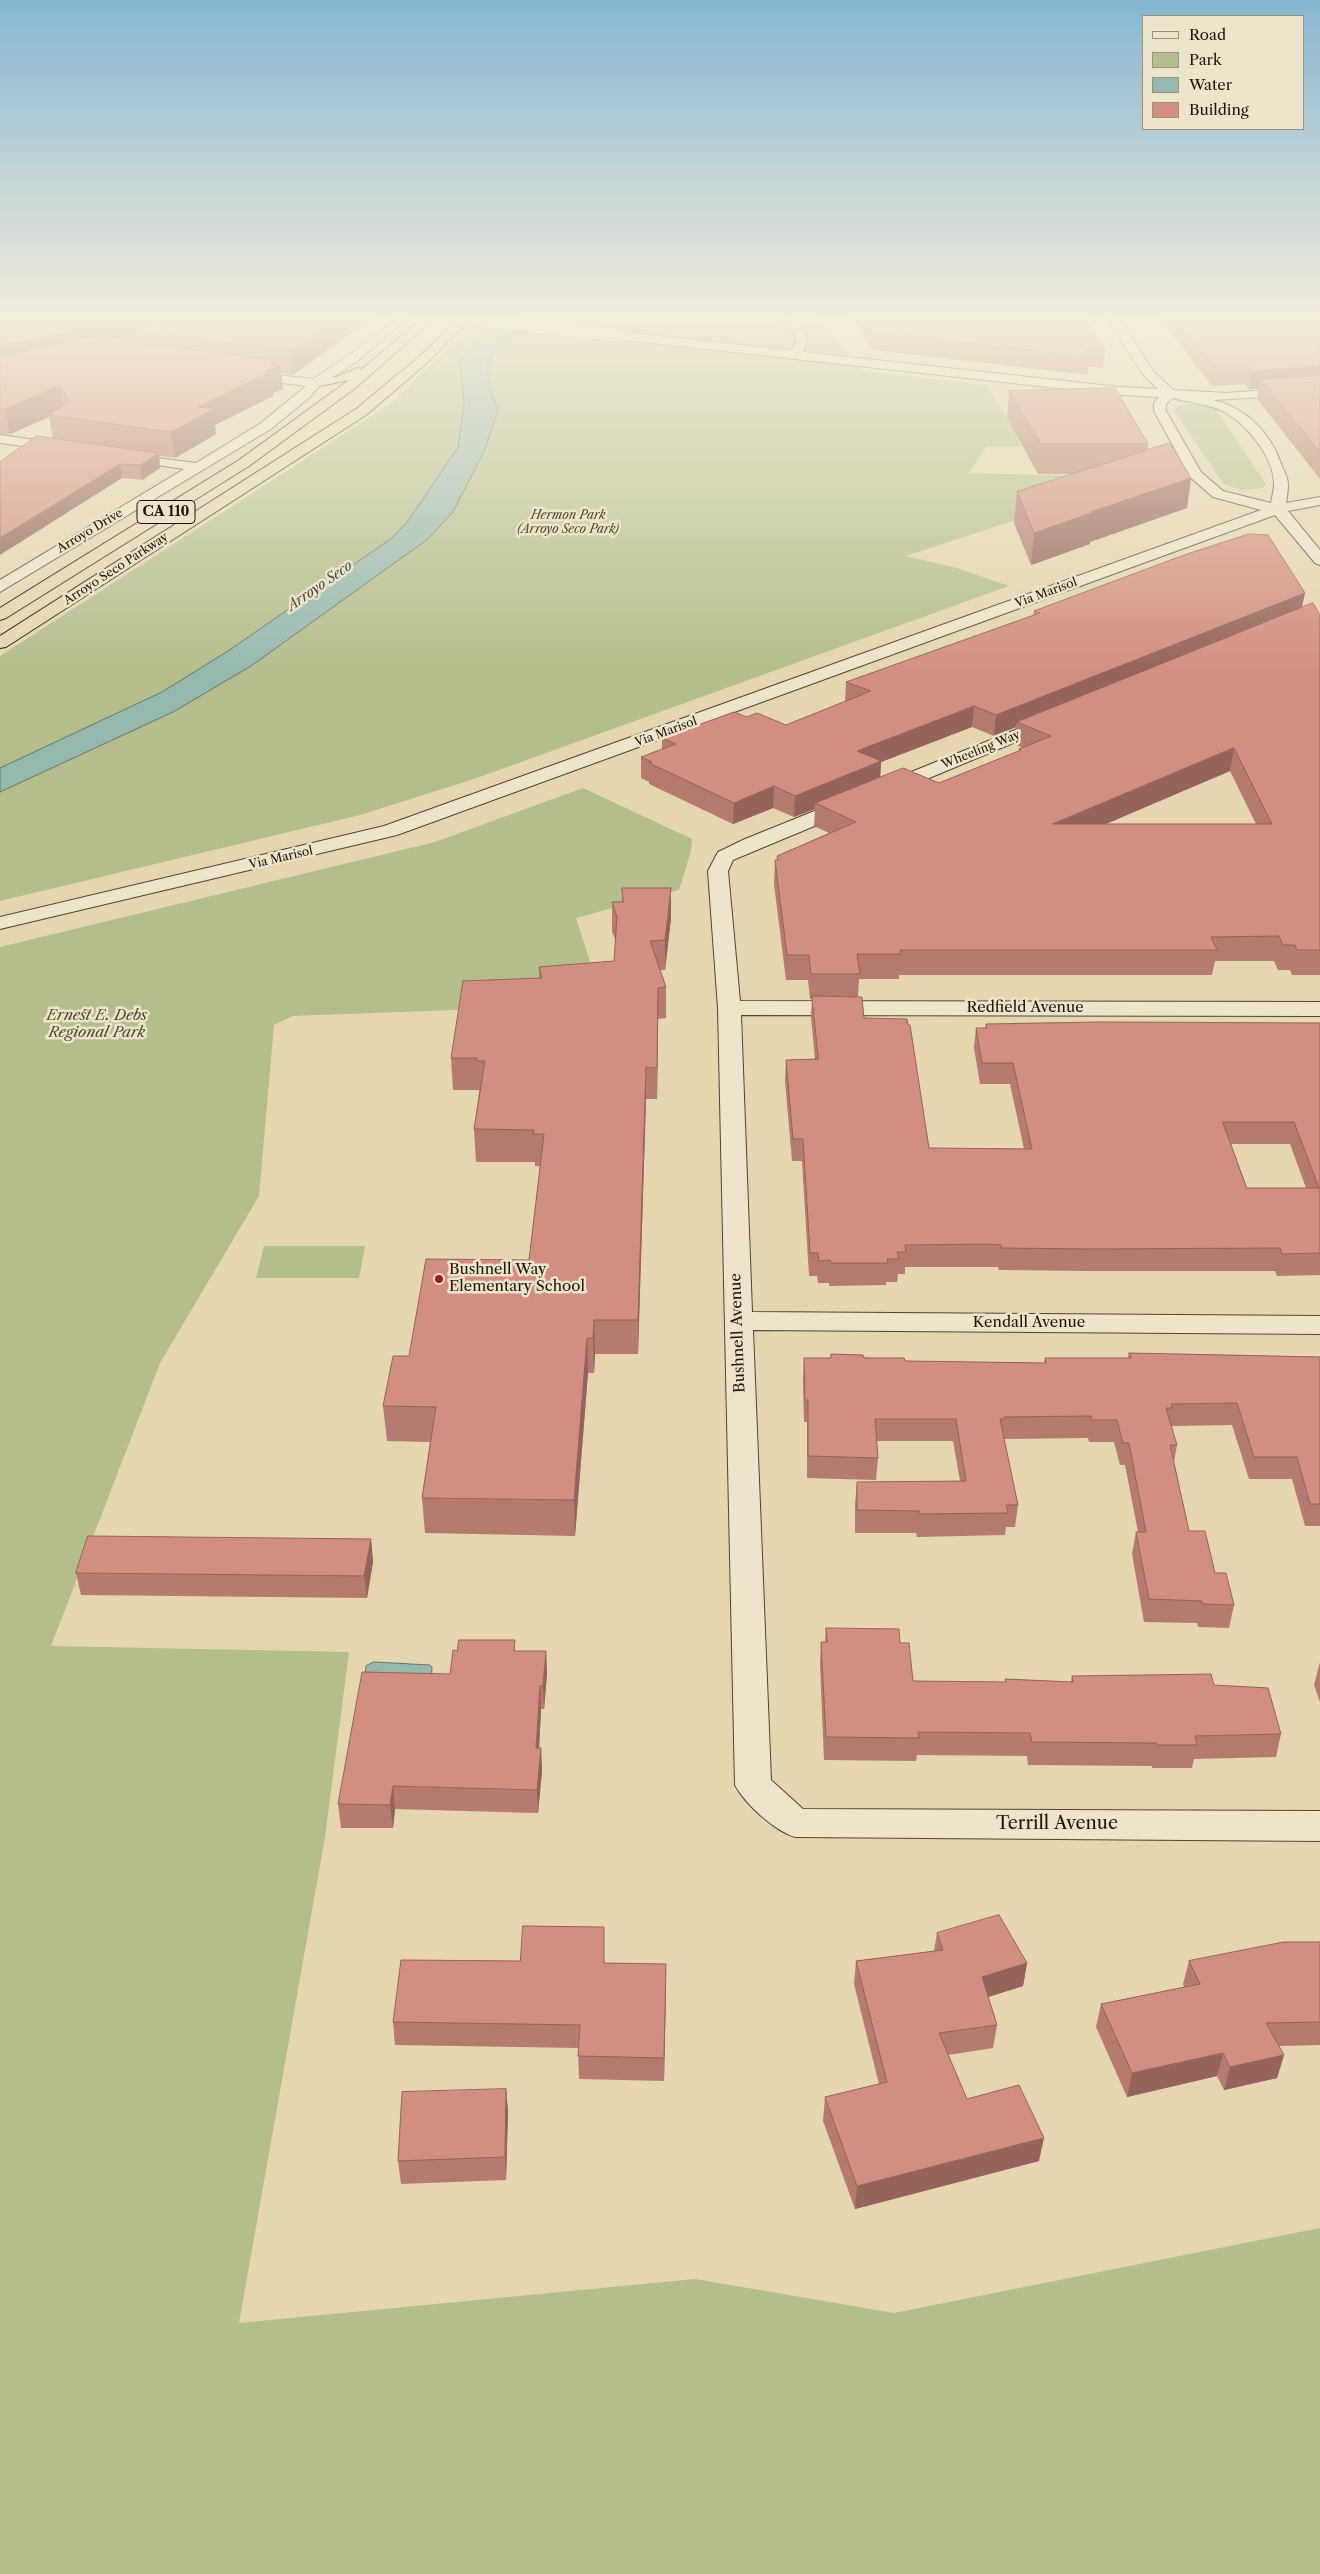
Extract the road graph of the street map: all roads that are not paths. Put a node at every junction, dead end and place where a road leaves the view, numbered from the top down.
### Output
1 (252, 434) edge
2 (284, 434) edge
3 (327, 434) edge
4 (1174, 434) edge
5 (1258, 434) edge
6 (0, 439) edge
7 (78, 450) edge
8 (108, 454) edge
9 (196, 466) junction
10 (1320, 501) edge
11 (1278, 509) junction
12 (1320, 560) edge
13 (8, 563) dead end
14 (34, 566) junction
15 (0, 587) edge
16 (0, 615) edge
17 (0, 644) edge
18 (1066, 715) edge
19 (752, 843) joint
20 (0, 924) edge
21 (729, 1008) junction
22 (1320, 1009) edge
23 (738, 1321) junction
24 (1320, 1325) edge
25 (795, 1823) joint
26 (1320, 1826) edge

1 - 9 street, Arroyo Drive
2 - 16 highway, Arroyo Seco Parkway / CA 110
3 - 17 highway, Arroyo Seco Parkway / CA 110
4 - 11 street
5 - 11 street
6 - 7 street
8 - 9 street
9 - 14 street, Arroyo Drive
10 - 11 street, Via Marisol
11 - 12 street
11 - 20 street, Via Marisol
13 - 14 street
14 - 15 street, Arroyo Drive
18 - 19 street, Wheeling Way
19 - 21 street, Bushnell Avenue
21 - 22 street, Redfield Avenue
21 - 23 street, Bushnell Avenue
23 - 24 street, Kendall Avenue
23 - 25 street, Bushnell Avenue
25 - 26 street, Terrill Avenue

